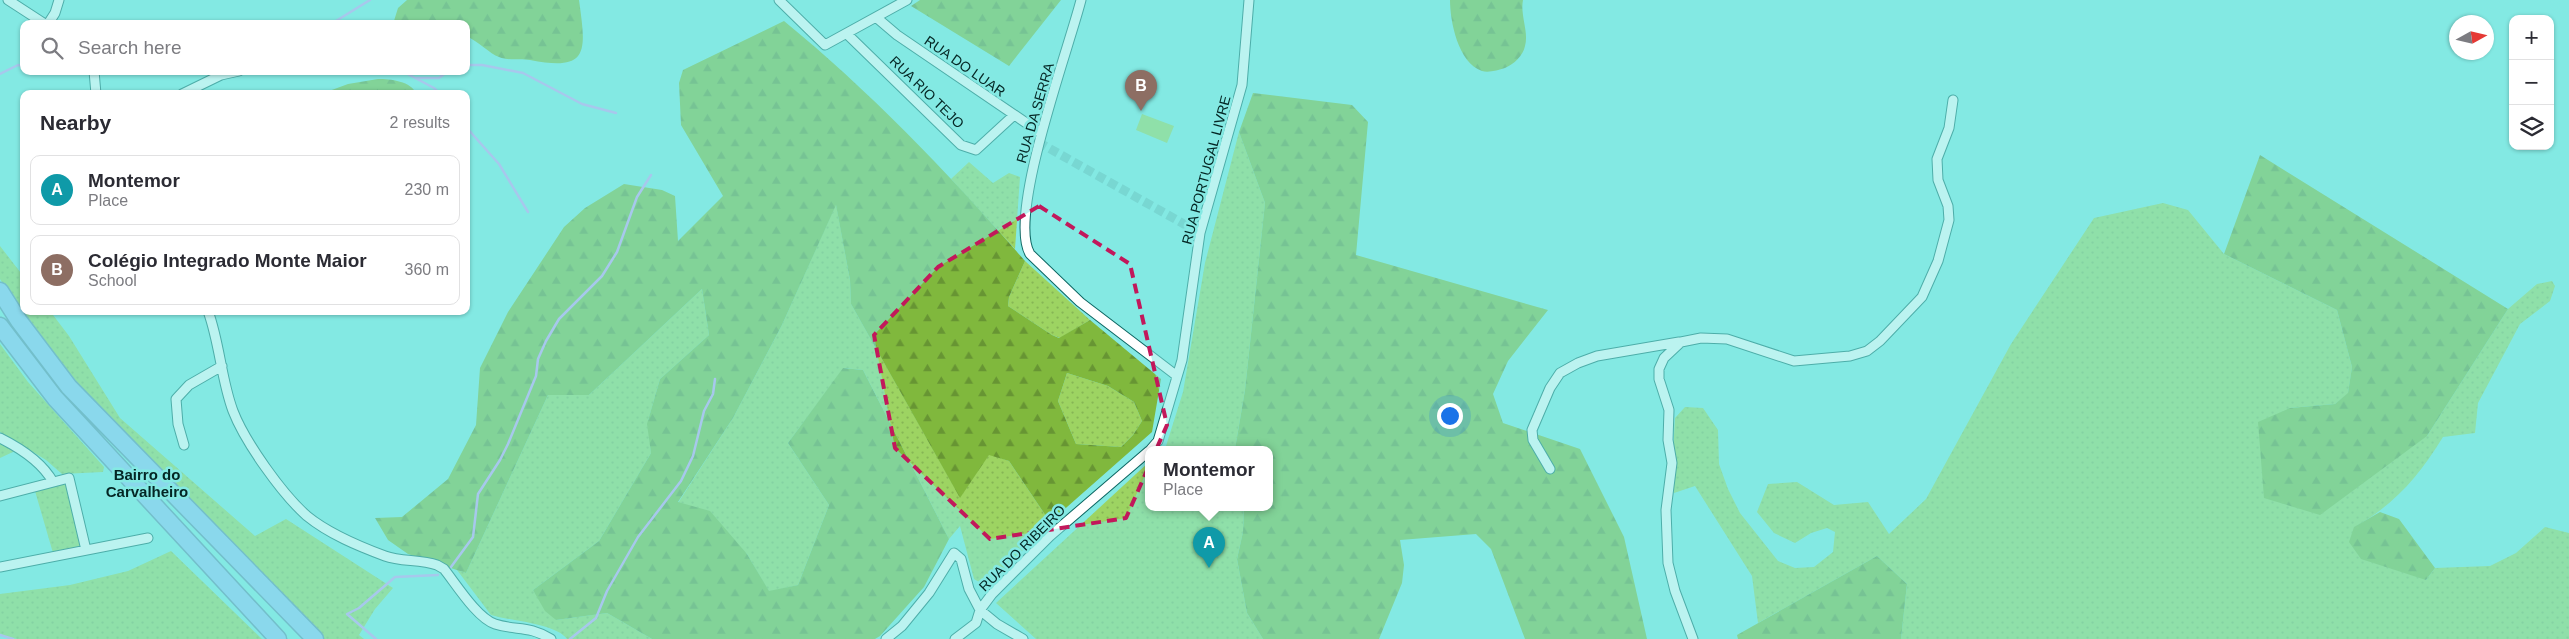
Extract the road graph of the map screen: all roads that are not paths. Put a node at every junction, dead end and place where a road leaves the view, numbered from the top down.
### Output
1 (8, 0) edge
2 (59, 0) edge
3 (779, 0) edge
4 (907, 0) edge
5 (1081, 0) edge
6 (1249, 0) edge
7 (877, 18) junction
8 (40, 20) edge
9 (50, 20) edge
10 (848, 34) junction
11 (94, 75) edge
12 (221, 75) edge
13 (96, 90) edge
14 (190, 90) edge
15 (1952, 100) dead end
16 (1012, 116) junction
17 (1040, 137) junction
18 (0, 291) edge
19 (210, 315) edge
20 (0, 326) edge
21 (1680, 342) junction
22 (222, 366) junction
23 (1177, 376) junction
24 (0, 438) edge
25 (184, 445) dead end
26 (1154, 446) edge
27 (1145, 454) edge
28 (1550, 469) dead end
29 (53, 482) junction
30 (0, 496) edge
31 (148, 538) dead end
32 (86, 550) junction
33 (0, 567) edge
34 (980, 610) junction
35 (278, 639) edge
36 (315, 639) edge
37 (551, 639) edge
38 (886, 639) edge
39 (955, 639) edge
40 (1023, 639) edge
41 (1693, 639) edge

1 - 8 street
2 - 9 street
3 - 10 street
4 - 7 street
5 - 17 street, RUA DA SERRA
6 - 23 street, RUA PORTUGAL LIVRE
7 - 10 street
7 - 16 street, RUA DO LUAR
10 - 16 street, RUA RIO TEJO
11 - 13 street
12 - 14 street
15 - 21 street
16 - 17 street, RUA DO LUAR
17 - 23 street, RUA DA SERRA
18 - 36 highway
19 - 22 street
20 - 35 highway
21 - 28 street
21 - 41 street
22 - 25 street
22 - 37 street
23 - 26 street, RUA DO RIBEIRO
24 - 29 street
27 - 34 street, RUA DO RIBEIRO
29 - 30 street
29 - 32 street
31 - 32 street
32 - 33 street
34 - 38 street, RUA DO RIBEIRO
34 - 39 street
34 - 40 street

